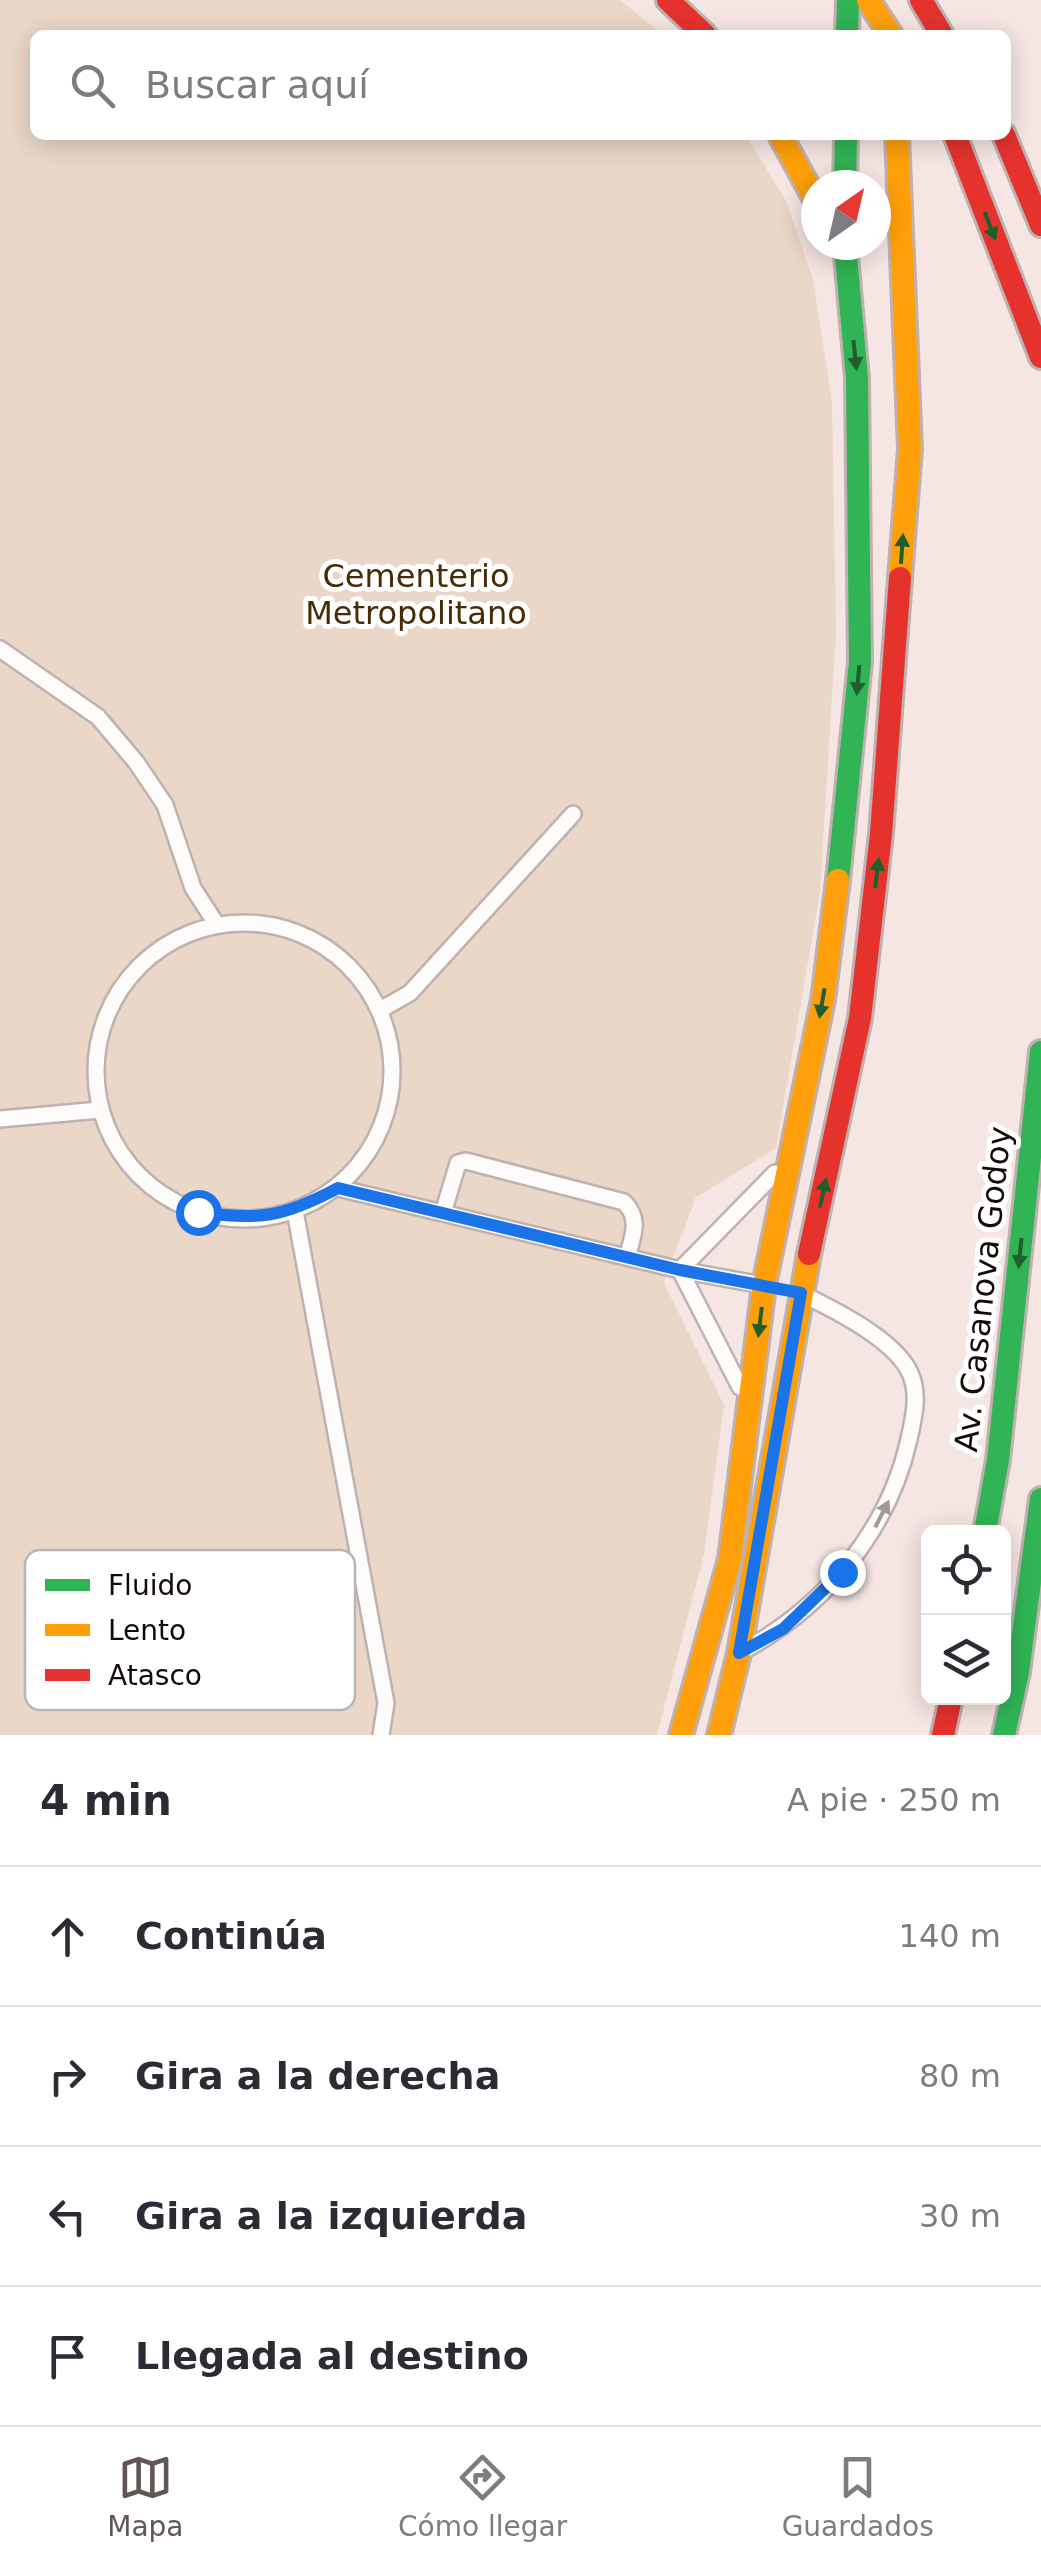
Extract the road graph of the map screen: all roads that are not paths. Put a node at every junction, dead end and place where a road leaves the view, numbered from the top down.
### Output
1 (668, 0) edge
2 (848, 0) edge
3 (868, 0) edge
4 (896, 0) edge
5 (920, 0) edge
6 (699, 30) edge
7 (848, 30) edge
8 (890, 30) edge
9 (894, 30) edge
10 (939, 30) edge
11 (783, 140) edge
12 (846, 140) edge
13 (897, 140) edge
14 (957, 140) edge
15 (1006, 140) edge
16 (846, 170) edge
17 (801, 173) edge
18 (1041, 226) edge
19 (843, 260) edge
20 (1041, 357) edge
21 (0, 649) edge
22 (574, 814) dead end
23 (217, 925) junction
24 (380, 1010) junction
25 (1041, 1052) edge
26 (100, 1110) junction
27 (0, 1118) edge
28 (792, 1156) junction
29 (338, 1188) junction
30 (294, 1211) junction
31 (443, 1213) junction
32 (627, 1257) junction
33 (680, 1270) junction
34 (764, 1285) junction
35 (801, 1293) junction
36 (750, 1405) junction
37 (1041, 1499) edge
38 (986, 1525) edge
39 (739, 1653) junction
40 (949, 1705) edge
41 (381, 1735) edge
42 (682, 1735) edge
43 (719, 1735) edge
44 (943, 1735) edge
45 (1004, 1735) edge

1 - 6 street
2 - 7 street
3 - 8 street
4 - 9 street
5 - 10 street
11 - 17 street
12 - 16 street
35 -> 13 street
14 -> 20 street
15 - 18 street
19 -> 28 street
21 - 23 lane
22 - 24 lane
23 - 24 lane
23 - 26 lane
24 - 29 lane
25 -> 38 street, Av. Casanova Godoy
26 - 27 lane
26 - 30 lane
28 - 33 lane
28 - 34 street
29 - 30 lane
29 - 31 lane
30 - 41 lane
31 - 32 lane
31 - 32 lane
32 - 33 lane
33 - 34 lane
33 - 36 lane
34 - 35 lane
34 -> 36 street
35 - 39 street
39 -> 35 lane
36 - 42 street
37 - 45 street
39 - 43 street
40 - 44 street

